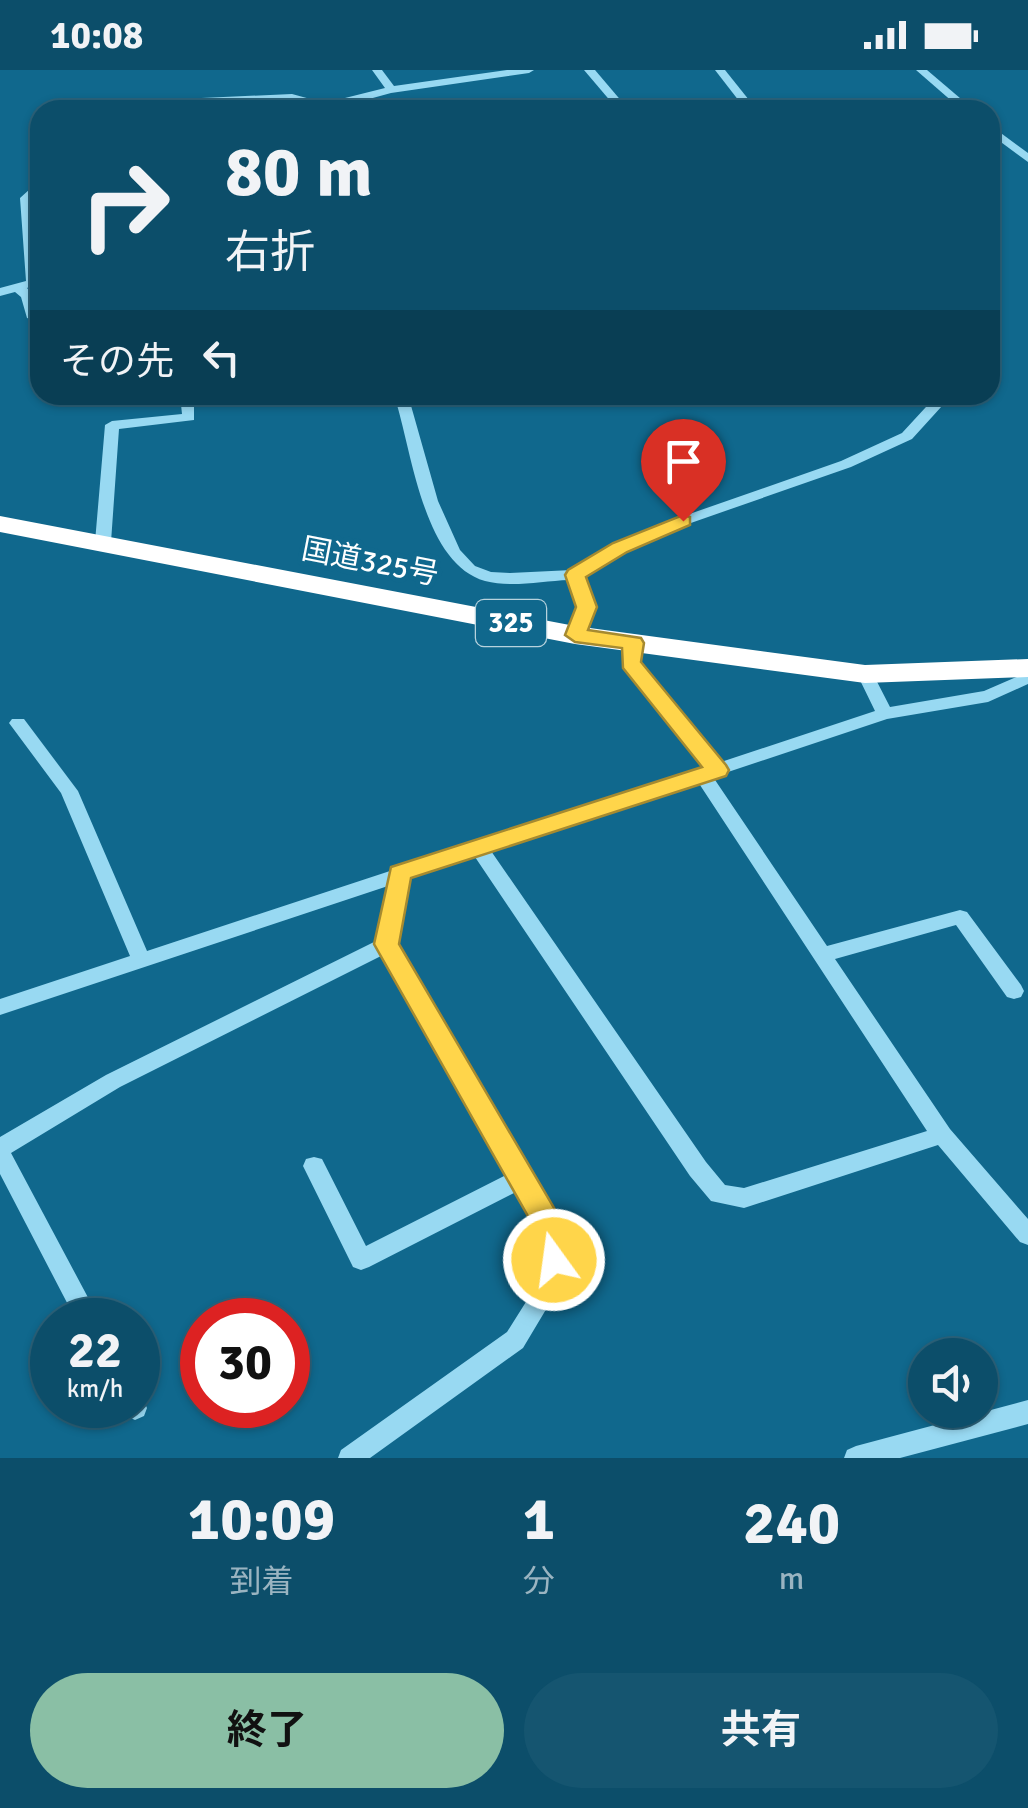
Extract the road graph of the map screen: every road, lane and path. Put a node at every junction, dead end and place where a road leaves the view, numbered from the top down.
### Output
1 (377, 70) edge
2 (529, 70) edge
3 (588, 70) edge
4 (720, 70) edge
5 (921, 70) edge
6 (510, 71) edge
7 (392, 90) junction
8 (225, 100) edge
9 (301, 100) edge
10 (354, 100) edge
11 (615, 100) edge
12 (744, 100) edge
13 (957, 100) edge
14 (1000, 136) edge
15 (1028, 159) edge
16 (30, 194) edge
17 (30, 228) edge
18 (30, 283) edge
19 (18, 288) junction
20 (0, 292) edge
21 (30, 307) edge
22 (187, 405) edge
23 (406, 405) edge
24 (936, 405) edge
25 (0, 524) edge
26 (103, 542) junction
27 (575, 575) junction
28 (575, 635) junction
29 (634, 643) junction
30 (1028, 668) edge
31 (865, 674) junction
32 (1028, 678) edge
33 (886, 714) junction
34 (18, 723) dead end
35 (710, 773) junction
36 (479, 848) junction
37 (400, 873) junction
38 (386, 944) junction
39 (822, 955) junction
40 (141, 960) junction
41 (1014, 991) dead end
42 (0, 1007) edge
43 (942, 1135) junction
44 (0, 1150) edge
45 (314, 1166) dead end
46 (522, 1178) junction
47 (1019, 1214) edge
48 (1028, 1235) edge
49 (77, 1298) edge
50 (1028, 1412) edge
51 (350, 1458) edge
52 (856, 1458) edge

1 - 7 street
2 - 6 street
3 - 11 street
4 - 12 street
5 - 13 street
6 - 7 street
7 - 10 street
8 - 9 street
14 - 15 street
16 - 17 street
18 - 19 street
19 - 20 street
19 - 21 street
22 - 26 street
23 - 27 street
24 - 27 street
25 - 26 highway, 国道325号 / 325
26 - 28 highway, 国道325号 / 325
27 - 28 street
28 - 29 highway, 国道325号 / 325
29 - 31 highway, 国道325号 / 325
29 - 35 street
30 - 31 highway, 国道325号 / 325
31 - 33 street
32 - 33 street
33 - 35 street
34 - 40 street
35 - 36 street
35 - 39 street
36 - 37 street
36 - 43 street
37 - 38 street
37 - 40 street
38 - 44 street
38 - 46 street
39 - 41 street
39 - 43 street
40 - 42 street
43 - 47 street
44 - 49 street
45 - 46 street
46 - 51 street
47 - 48 street
50 - 52 street

